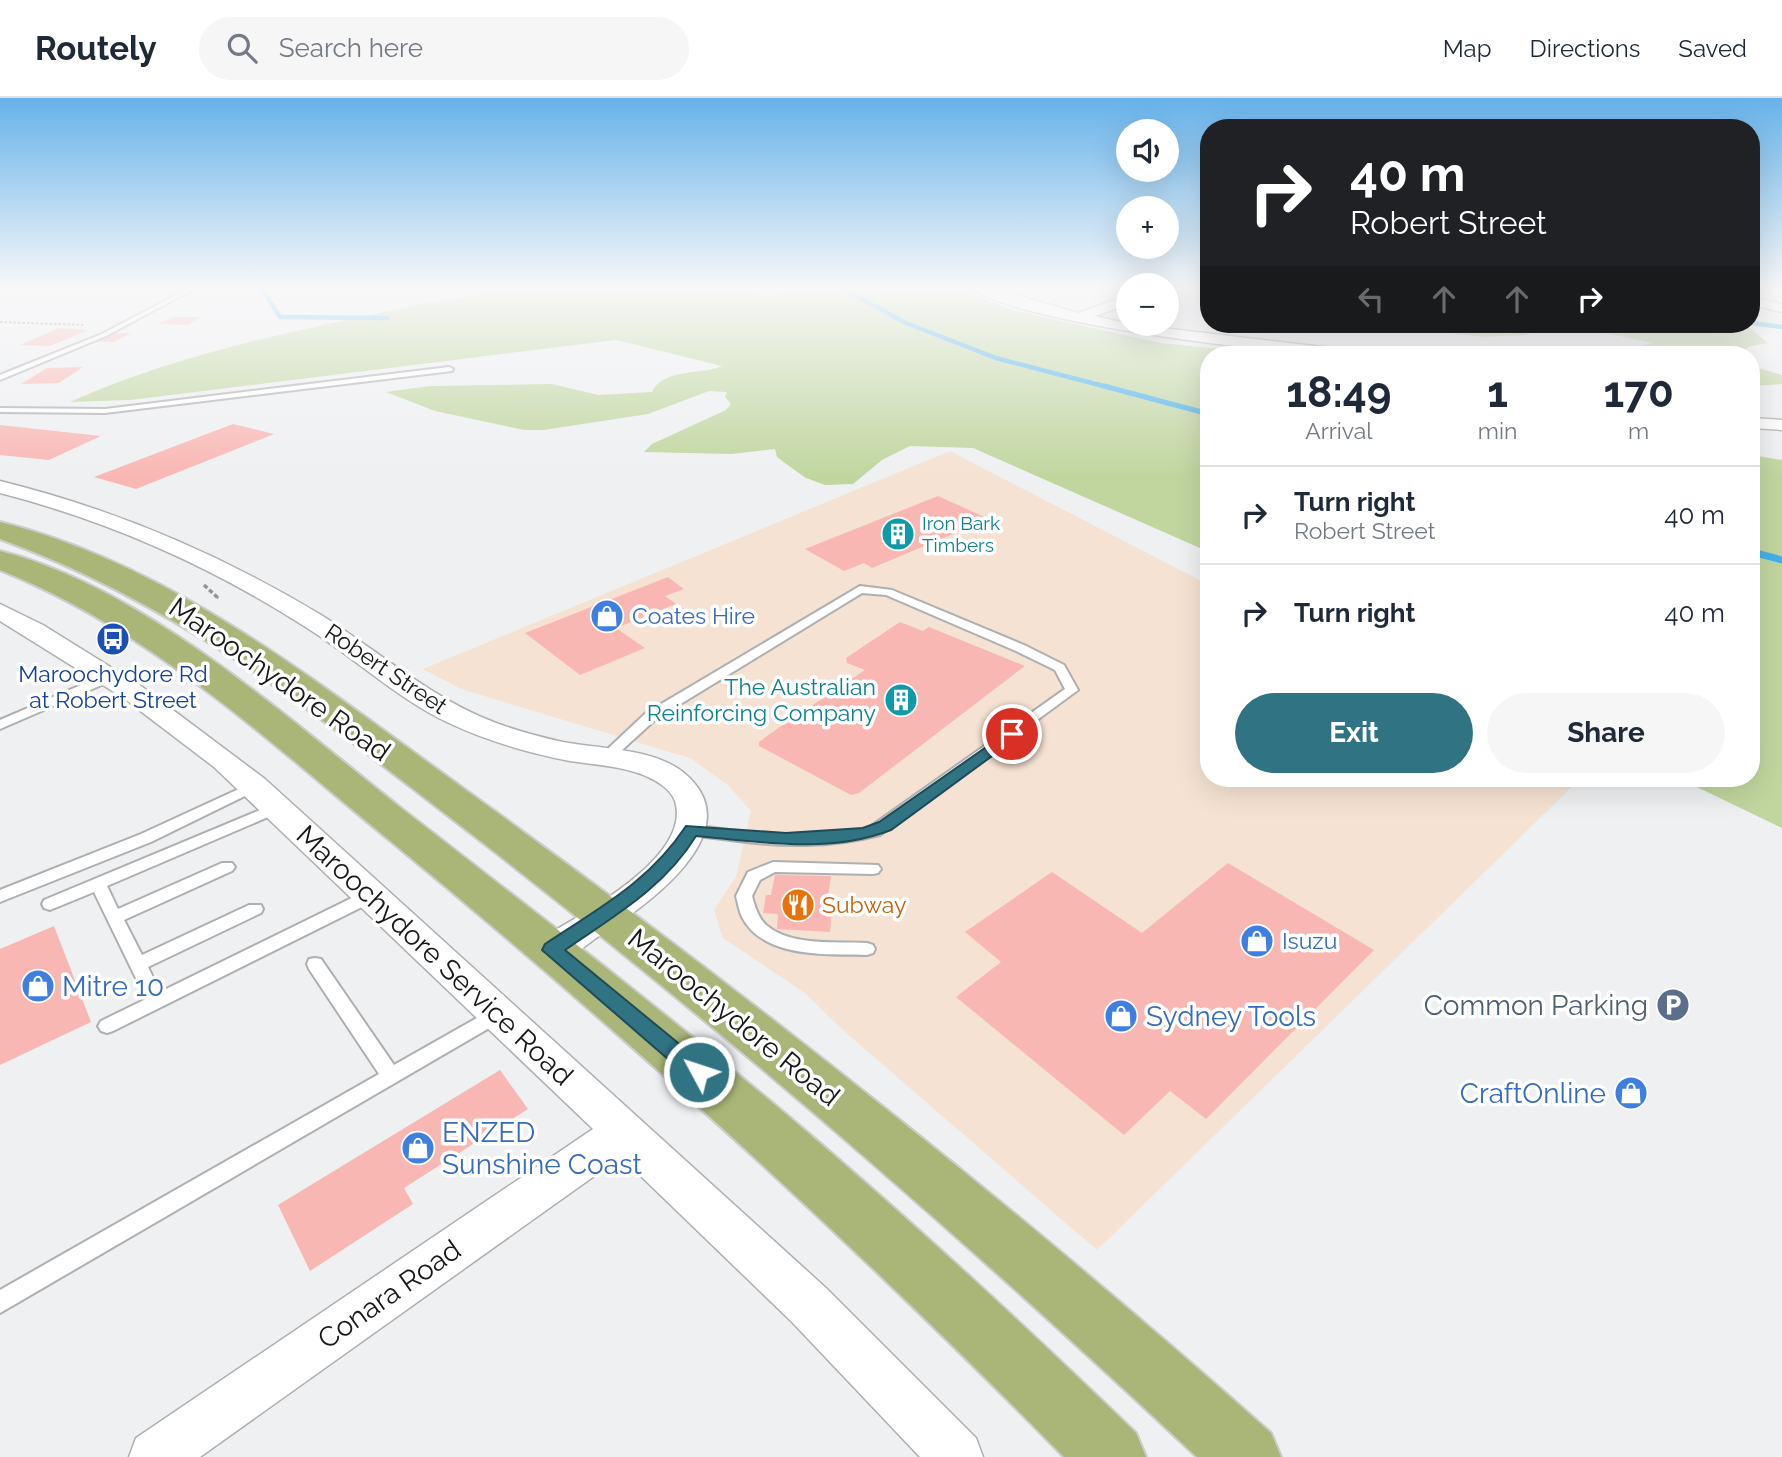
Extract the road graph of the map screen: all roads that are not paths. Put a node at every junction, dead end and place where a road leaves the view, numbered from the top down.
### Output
1 (65, 350) edge
2 (449, 369) dead end
3 (0, 379) edge
4 (0, 410) edge
5 (1760, 424) edge
6 (1782, 425) edge
7 (0, 487) edge
8 (0, 530) edge
9 (0, 560) edge
10 (0, 611) edge
11 (109, 677) junction
12 (0, 724) edge
13 (605, 758) junction
14 (266, 797) junction
15 (692, 830) junction
16 (228, 867) dead end
17 (873, 869) dead end
18 (98, 884) junction
19 (0, 896) edge
20 (370, 896) junction
21 (50, 904) dead end
22 (255, 909) dead end
23 (605, 914) junction
24 (115, 918) junction
25 (867, 949) dead end
26 (551, 950) junction
27 (138, 964) junction
28 (314, 964) dead end
29 (156, 1001) junction
30 (499, 1014) junction
31 (107, 1026) dead end
32 (391, 1076) junction
33 (623, 1132) junction
34 (0, 1302) edge
35 (155, 1457) edge
36 (957, 1457) edge
37 (1112, 1457) edge
38 (1248, 1457) edge

1 - 3 lane
2 - 4 lane
5 - 6 street
7 - 13 street, Robert Street
8 - 23 highway, Maroochydore Road
9 - 26 highway, Maroochydore Road
10 - 11 street, Maroochydore Service Road
11 - 12 lane
11 - 14 street, Maroochydore Service Road
13 - 15 street, Robert Street
13 - 15 lane
14 - 18 lane
14 - 19 lane
14 - 20 street, Maroochydore Service Road
15 - 23 street
16 - 24 lane
17 - 25 lane
18 - 21 lane
18 - 24 lane
20 - 29 lane
20 - 30 street, Maroochydore Service Road
22 - 27 lane
23 - 26 street
23 - 38 highway, Maroochydore Road
24 - 27 lane
26 - 37 highway, Maroochydore Road
27 - 29 lane
28 - 32 lane
29 - 31 lane
30 - 32 lane
30 - 33 street, Maroochydore Service Road
32 - 34 lane
33 - 35 street, Conara Road
33 - 36 street, Maroochydore Service Road

